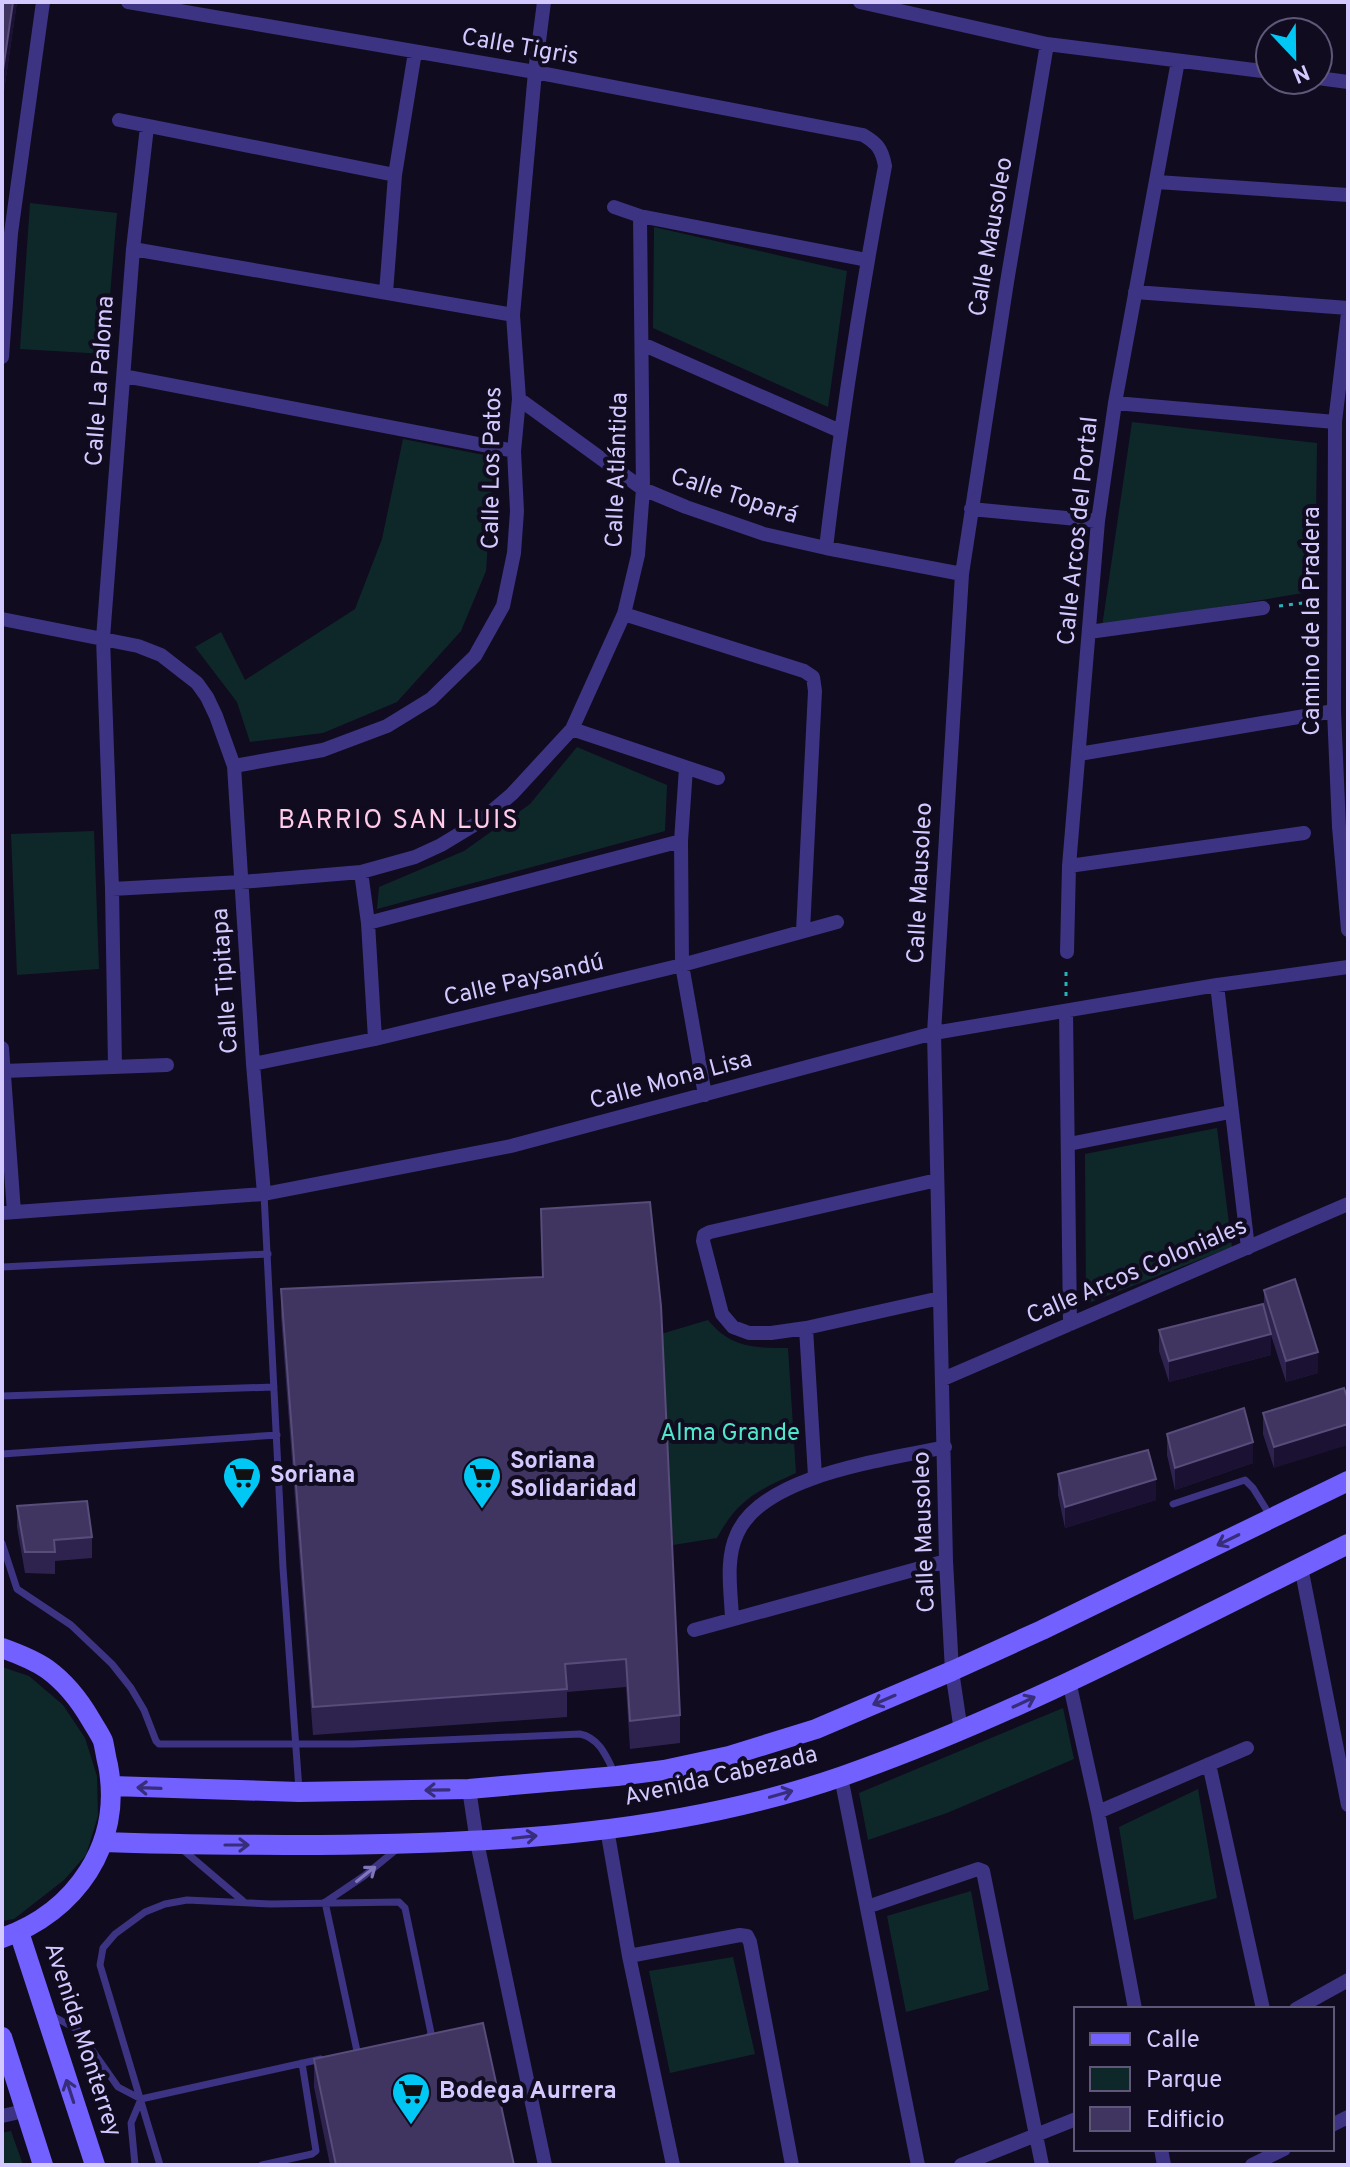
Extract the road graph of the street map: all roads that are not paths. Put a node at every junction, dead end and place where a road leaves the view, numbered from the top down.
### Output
1 (43, 2) edge
2 (128, 2) edge
3 (544, 2) edge
4 (860, 2) edge
5 (1047, 44) junction
6 (415, 52) junction
7 (1178, 61) junction
8 (1254, 70) edge
9 (535, 72) junction
10 (119, 120) dead end
11 (147, 127) junction
12 (395, 175) junction
13 (1157, 182) junction
14 (1348, 195) edge
15 (614, 207) dead end
16 (640, 216) junction
17 (7, 232) edge
18 (133, 249) junction
19 (867, 260) junction
20 (1135, 292) junction
21 (386, 293) junction
22 (1348, 310) edge
23 (513, 315) junction
24 (642, 344) junction
25 (2, 357) edge
26 (1346, 358) edge
27 (124, 376) junction
28 (519, 399) junction
29 (1115, 403) junction
30 (1335, 422) junction
31 (840, 431) junction
32 (514, 451) junction
33 (643, 489) junction
34 (971, 509) junction
35 (1098, 521) junction
36 (826, 548) junction
37 (962, 574) junction
38 (1341, 598) edge
39 (1263, 608) road end
40 (624, 614) junction
41 (2, 619) edge
42 (1089, 632) junction
43 (103, 638) junction
44 (1334, 711) junction
45 (572, 729) junction
46 (1079, 754) junction
47 (234, 766) junction
48 (686, 768) junction
49 (718, 778) dead end
50 (1304, 833) dead end
51 (681, 841) junction
52 (1344, 850) edge
53 (1069, 866) junction
54 (361, 872) junction
55 (241, 882) junction
56 (112, 889) junction
57 (837, 922) dead end
58 (368, 923) junction
59 (1348, 930) edge
60 (803, 931) junction
61 (1067, 952) road end
62 (682, 965) junction
63 (1348, 967) edge
64 (1217, 985) junction
65 (1066, 1012) junction
66 (934, 1033) junction
67 (375, 1039) junction
68 (2, 1048) edge
69 (253, 1064) junction
70 (167, 1065) dead end
71 (115, 1067) junction
72 (3, 1071) edge
73 (705, 1095) junction
74 (1230, 1112) junction
75 (1069, 1144) junction
76 (937, 1180) junction
77 (264, 1194) junction
78 (1348, 1204) edge
79 (8, 1213) edge
80 (1248, 1248) junction
81 (268, 1254) junction
82 (2, 1267) edge
83 (940, 1298) junction
84 (1070, 1324) junction
85 (806, 1328) junction
86 (943, 1379) junction
87 (274, 1387) junction
88 (2, 1396) edge
89 (277, 1435) junction
90 (945, 1447) junction
91 (2, 1454) edge
92 (815, 1476) junction
93 (1348, 1481) edge
94 (1173, 1504) dead end
95 (1272, 1519) junction
96 (2, 1543) edge
97 (1348, 1544) edge
98 (946, 1561) junction
99 (1301, 1567) junction
100 (732, 1619) junction
101 (694, 1630) dead end
102 (2, 1648) edge
103 (952, 1671) junction
104 (1069, 1681) junction
105 (961, 1731) junction
106 (297, 1744) junction
107 (1247, 1748) dead end
108 (1209, 1764) junction
109 (617, 1776) junction
110 (841, 1777) junction
111 (112, 1786) junction
112 (469, 1789) junction
113 (299, 1792) junction
114 (1348, 1805) edge
115 (1098, 1812) junction
116 (607, 1829) junction
117 (104, 1842) junction
118 (477, 1842) junction
119 (404, 1843) junction
120 (178, 1845) junction
121 (325, 1902) junction
122 (245, 1903) junction
123 (867, 1907) junction
124 (10, 1935) edge
125 (629, 1956) junction
126 (1348, 1980) edge
127 (1135, 2007) edge
128 (1263, 2007) edge
129 (1300, 2007) edge
130 (44, 2012) junction
131 (411, 2041) edge
132 (370, 2049) edge
133 (4, 2050) edge
134 (357, 2051) junction
135 (343, 2054) edge
136 (330, 2057) edge
137 (302, 2063) junction
138 (141, 2099) junction
139 (24, 2111) junction
140 (2, 2116) edge
141 (1074, 2120) edge
142 (1036, 2136) junction
143 (1280, 2151) edge
144 (43, 2165) edge
145 (95, 2165) edge
146 (135, 2165) edge
147 (160, 2165) edge
148 (262, 2165) edge
149 (545, 2165) edge
150 (673, 2165) edge
151 (792, 2165) edge
152 (918, 2165) edge
153 (961, 2165) edge
154 (1042, 2165) edge
155 (1252, 2165) edge

1 - 17 street
2 - 6 street, Calle Tigris
3 - 9 street, Calle Los Patos
4 - 5 street
5 - 7 street
5 - 34 street, Calle Mausoleo
6 - 9 street, Calle Tigris
6 - 12 street
7 - 8 street
7 - 13 street, Calle Arcos del Portal
9 - 19 street, Calle Tigris
9 - 23 street, Calle Los Patos
10 - 11 street
11 - 12 street
11 - 18 street, Calle La Paloma
12 - 21 street
13 - 14 street
13 - 20 street, Calle Arcos del Portal
15 - 16 street
16 - 19 street
16 - 24 street, Calle Atlántida
17 - 25 street
18 - 21 street
18 - 27 street, Calle La Paloma
19 - 31 street
20 - 22 street
20 - 29 street, Calle Arcos del Portal
21 - 23 street
22 - 26 street, Camino de la Pradera
23 - 28 street, Calle Los Patos
24 - 31 street
24 - 33 street, Calle Atlántida
26 - 30 street, Camino de la Pradera
27 - 32 street
27 - 43 street, Calle La Paloma
28 - 32 street, Calle Los Patos
28 - 33 street, Calle Topará
29 - 30 street
29 - 35 street, Calle Arcos del Portal
30 - 38 street, Camino de la Pradera
31 - 36 street
32 - 47 street, Calle Los Patos
33 - 36 street, Calle Topará
33 - 40 street, Calle Atlántida
34 - 35 street
34 - 37 street, Calle Mausoleo
35 - 42 street, Calle Arcos del Portal
36 - 37 street, Calle Topará
37 - 66 street, Calle Mausoleo
38 - 44 street, Camino de la Pradera
39 - 42 street
40 - 45 street, Calle Atlántida
40 - 60 street
41 - 43 street
42 - 46 street, Calle Arcos del Portal
43 - 47 street, Calle Tipitapa
43 - 56 street, Calle La Paloma
44 - 46 street
44 - 52 street, Camino de la Pradera
45 - 48 street
45 - 54 street, Calle Atlántida
46 - 53 street, Calle Arcos del Portal
47 - 55 street, Calle Tipitapa
48 - 49 street
48 - 51 street
50 - 53 street
51 - 58 street
51 - 62 street
52 - 59 street, Camino de la Pradera
53 - 61 street, Calle Arcos del Portal
54 - 55 street, Calle Atlántida
54 - 58 street
55 - 56 street, Calle Atlántida
55 - 69 street, Calle Tipitapa
56 - 71 street, Calle La Paloma
57 - 60 street, Calle Paysandú
58 - 67 street
60 - 62 street, Calle Paysandú
62 - 67 street, Calle Paysandú
62 - 73 street
63 - 64 street, Calle Mona Lisa
64 - 65 street, Calle Mona Lisa
64 - 74 street
65 - 66 street, Calle Mona Lisa
65 - 75 street
66 - 73 street, Calle Mona Lisa
66 - 76 street, Calle Mausoleo
67 - 69 street, Calle Paysandú
68 - 72 street
69 - 77 street, Calle Tipitapa
70 - 71 street
71 - 72 street
72 - 79 street
73 - 77 street, Calle Mona Lisa
74 - 75 street
74 - 80 street
75 - 84 street
76 - 83 street, Calle Mausoleo
76 - 85 street
77 - 79 street, Calle Mona Lisa
77 - 81 lane
78 - 80 street, Calle Arcos Coloniales
80 - 84 street, Calle Arcos Coloniales
81 - 82 lane
81 - 87 lane
83 - 85 street
83 - 86 street, Calle Mausoleo
84 - 86 street, Calle Arcos Coloniales
85 - 92 street
86 - 90 street, Calle Mausoleo
87 - 88 lane
87 - 89 lane
89 - 91 lane
89 - 106 lane
90 - 92 street
90 - 98 street, Calle Mausoleo
92 - 100 street
93 - 95 main road, Avenida Cabezada
94 - 95 lane
95 -> 103 main road, Avenida Cabezada
96 - 106 lane
97 - 99 main road, Avenida Cabezada
98 - 100 street
98 - 103 street, Calle Mausoleo
99 - 104 main road, Avenida Cabezada
99 - 114 street
100 - 101 street
102 - 111 main road
103 - 105 street, Calle Mausoleo
103 -> 109 main road, Avenida Cabezada
105 -> 104 main road, Avenida Cabezada
104 - 115 street
105 - 110 main road, Avenida Cabezada
106 - 109 lane
106 - 113 lane
107 - 108 street
108 - 115 street
108 - 128 street
109 - 112 main road, Avenida Cabezada
116 -> 110 main road, Avenida Cabezada
110 - 123 street
113 -> 111 main road, Avenida Cabezada
111 - 117 main road
112 -> 113 main road, Avenida Cabezada
112 - 118 street
115 - 127 street
118 -> 116 main road, Avenida Cabezada
116 - 125 street
117 - 120 main road, Avenida Cabezada
117 - 124 main road
118 - 119 main road, Avenida Cabezada
118 - 149 street
120 -> 119 main road, Avenida Cabezada
121 -> 119 lane
120 - 122 lane
121 - 122 lane
121 - 131 lane
121 - 134 lane
122 - 138 lane
123 - 142 street
123 - 152 street
124 - 130 main road, Avenida Monterrey
125 - 150 street
125 - 151 street
126 - 129 street
130 - 138 lane
145 -> 130 main road, Avenida Monterrey
132 - 134 lane
133 - 139 main road
134 - 135 lane
136 - 137 lane
137 - 138 lane
137 - 148 lane
138 - 146 lane
138 - 147 lane
139 - 140 street
139 - 144 main road
141 - 142 street
142 - 153 street
142 - 154 street
143 - 155 street

